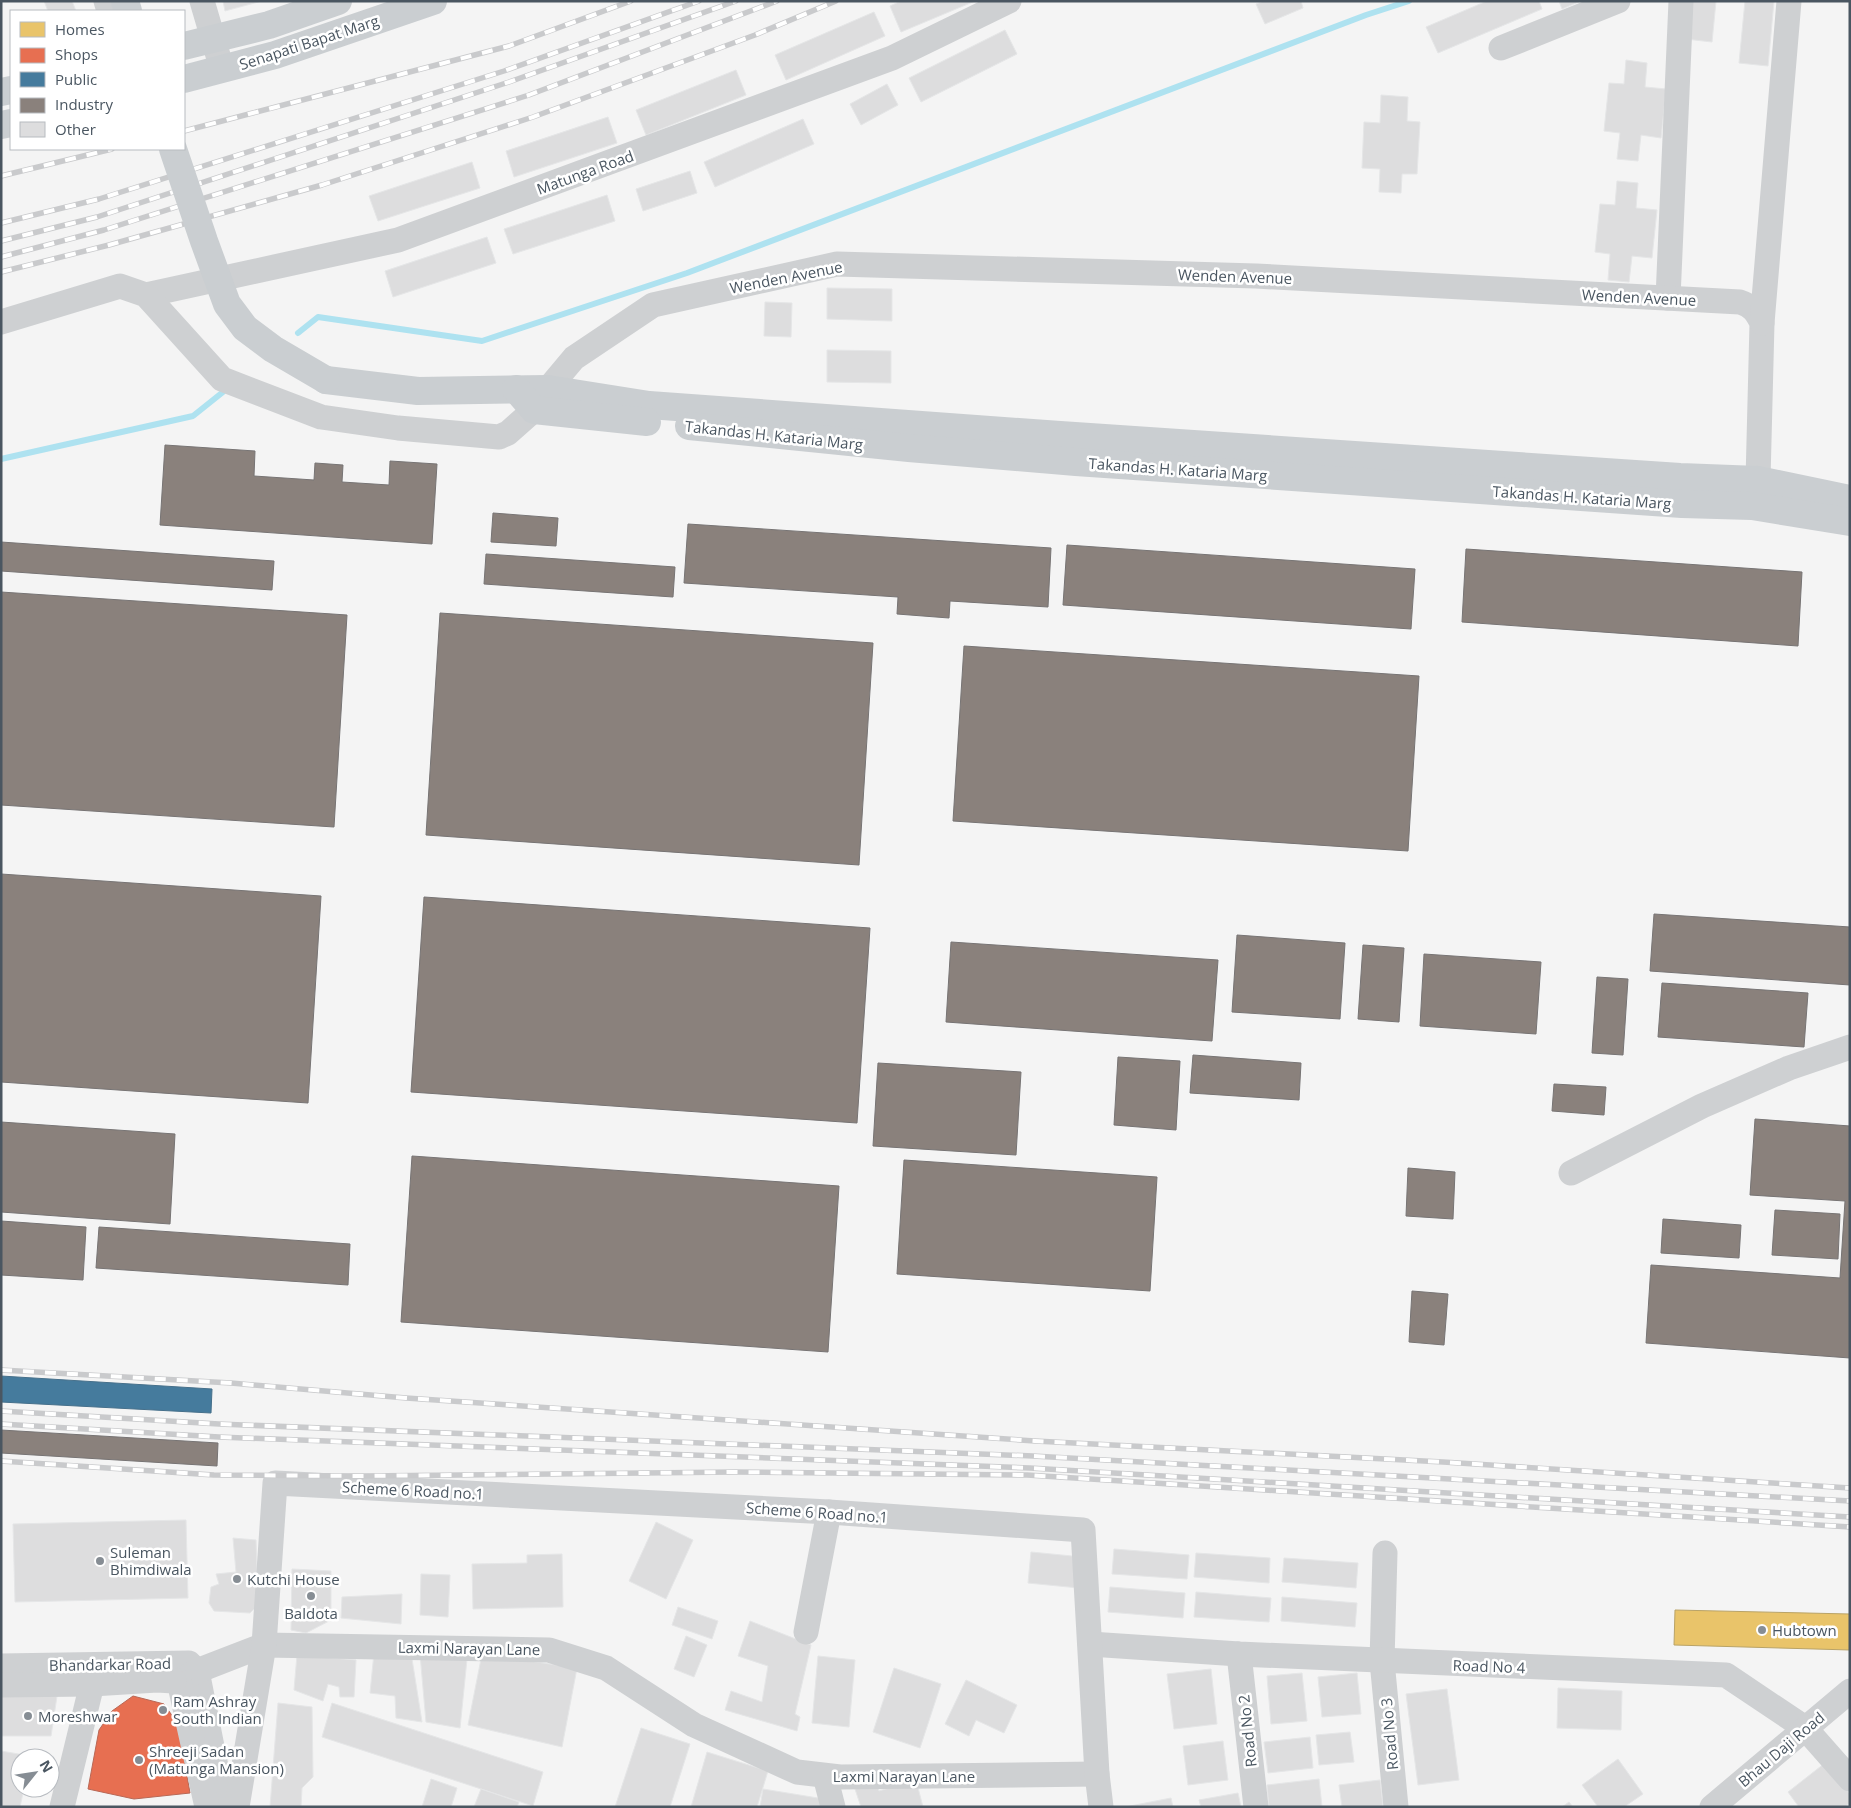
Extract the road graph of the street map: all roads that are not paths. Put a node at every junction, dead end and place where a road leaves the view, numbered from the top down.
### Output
1 (202, 1) edge
2 (338, 1) edge
3 (433, 1) edge
4 (1009, 1) edge
5 (1618, 1) edge
6 (1681, 1) edge
7 (1789, 1) edge
8 (213, 39) junction
9 (185, 46) edge
10 (1501, 48) dead end
11 (222, 69) junction
12 (185, 79) edge
13 (174, 150) edge
14 (146, 295) junction
15 (1668, 298) junction
16 (1, 322) edge
17 (1762, 323) junction
18 (541, 399) junction
19 (910, 436) junction
20 (1758, 480) junction
21 (1850, 499) edge
22 (1752, 506) junction
23 (1850, 522) edge
24 (1850, 1047) edge
25 (1570, 1173) dead end
26 (829, 1512) junction
27 (1385, 1553) dead end
28 (806, 1632) dead end
29 (1090, 1644) junction
30 (264, 1645) junction
31 (1239, 1654) junction
32 (1382, 1661) junction
33 (1, 1666) edge
34 (188, 1676) junction
35 (92, 1684) junction
36 (1, 1685) edge
37 (1850, 1690) edge
38 (1805, 1728) junction
39 (1097, 1774) junction
40 (825, 1776) junction
41 (1850, 1779) edge
42 (62, 1807) edge
43 (207, 1807) edge
44 (224, 1807) edge
45 (237, 1807) edge
46 (833, 1807) edge
47 (1101, 1807) edge
48 (1256, 1807) edge
49 (1396, 1807) edge
50 (1712, 1807) edge

1 - 8 street
2 - 8 main road, Senapati Bapat Marg
3 - 11 main road, Senapati Bapat Marg
4 - 14 street, Matunga Road
5 - 10 street
6 - 15 street
7 - 17 street
8 - 9 main road, Senapati Bapat Marg
8 - 11 street
11 - 12 main road, Senapati Bapat Marg
13 - 18 main road, Takandas H. Kataria Marg, bridge
14 - 16 street
14 - 18 street, Wenden Avenue
15 - 17 street, Wenden Avenue
15 - 18 street, Wenden Avenue
17 - 20 street
18 - 19 main road, Takandas H. Kataria Marg
19 - 20 main road, Takandas H. Kataria Marg
19 - 22 main road, Takandas H. Kataria Marg
20 - 21 main road, Takandas H. Kataria Marg
20 - 22 street
22 - 23 main road, Takandas H. Kataria Marg
24 - 25 street
26 - 28 street
26 - 29 street, Scheme 6 Road no.1
26 - 30 street, Scheme 6 Road no.1
27 - 32 street, Road No 3
29 - 31 street, Road No 4
29 - 39 street, Scheme 6 Road no.1
30 - 34 street, Laxmi Narayan Lane
30 - 40 street, Laxmi Narayan Lane
30 - 45 street
31 - 32 street, Road No 4
31 - 48 street, Road No 2
32 - 38 street, Road No 4
32 - 49 street, Road No 3
33 - 34 street, Bhandarkar Road
34 - 35 street
34 - 43 street, Bhandarkar Road
34 - 44 street
35 - 36 street
35 - 42 street
37 - 38 street, Bhau Daji Road
38 - 41 street, Road No 4
38 - 50 street, Bhau Daji Road
39 - 40 street, Laxmi Narayan Lane
39 - 47 street, Scheme 6 Road no.1
40 - 46 street

